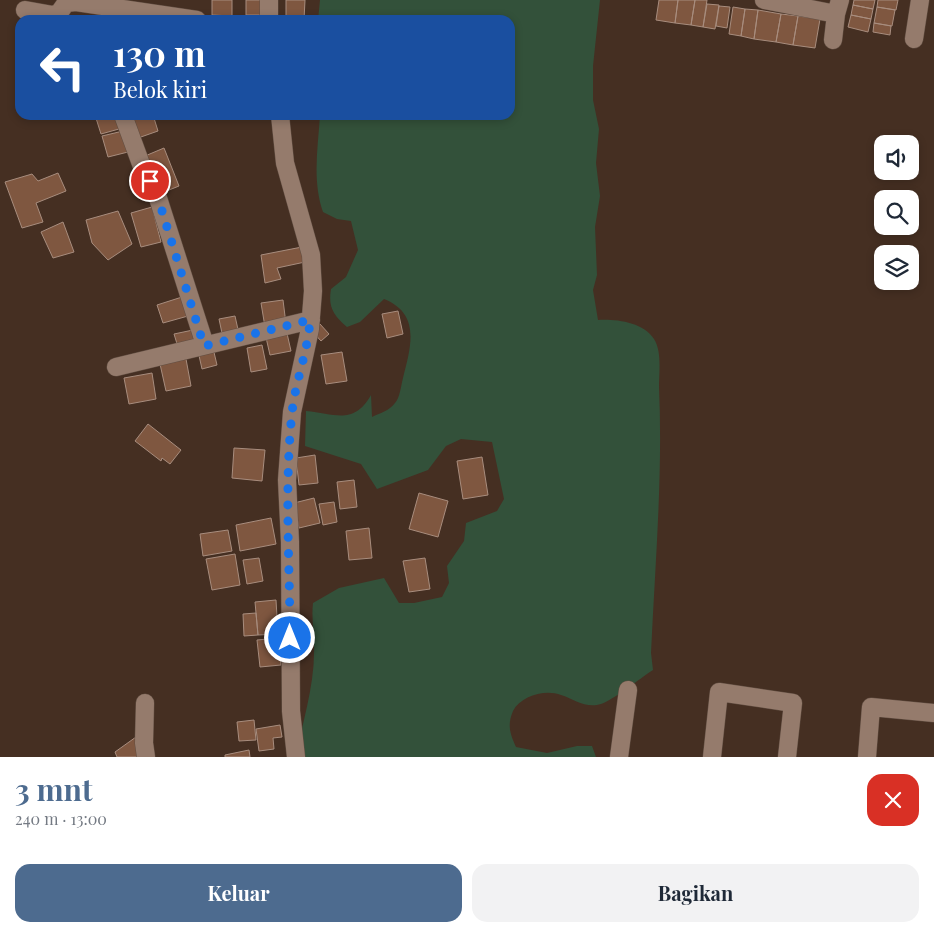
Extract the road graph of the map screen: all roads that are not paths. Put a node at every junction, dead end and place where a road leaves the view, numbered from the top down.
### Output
1 (269, 0) edge
2 (764, 0) edge
3 (920, 0) edge
4 (838, 7) edge
5 (25, 10) dead end
6 (53, 15) edge
7 (53, 15) edge
8 (163, 15) edge
9 (269, 15) edge
10 (914, 39) dead end
11 (833, 40) dead end
12 (125, 120) edge
13 (281, 120) edge
14 (310, 320) junction
15 (204, 346) junction
16 (116, 367) dead end
17 (628, 690) dead end
18 (145, 703) dead end
19 (934, 713) edge
20 (146, 757) edge
21 (296, 757) edge
22 (619, 757) edge
23 (712, 757) edge
24 (787, 757) edge
25 (867, 757) edge

1 - 9 street
2 - 4 street
3 - 10 street
4 - 11 street
5 - 7 street
6 - 8 street
12 - 15 street
13 - 14 street
14 - 15 street
14 - 21 street
15 - 16 street
17 - 22 street
18 - 20 street
19 - 25 street
23 - 24 street

